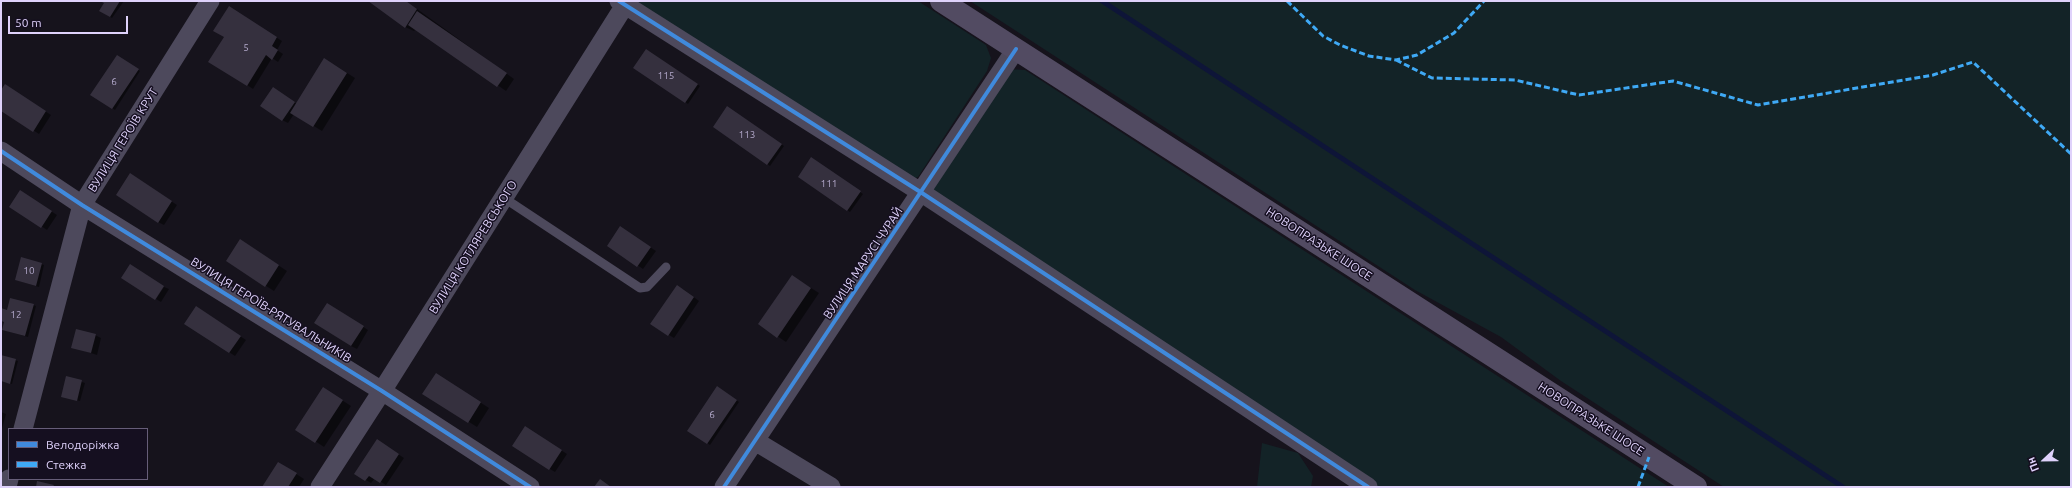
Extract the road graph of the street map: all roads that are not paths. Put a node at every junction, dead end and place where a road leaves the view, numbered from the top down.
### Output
1 (941, 1) edge
2 (205, 3) edge
3 (622, 3) edge
4 (1016, 49) junction
5 (1, 151) edge
6 (922, 193) junction
7 (504, 198) junction
8 (82, 205) junction
9 (666, 267) dead end
10 (382, 391) junction
11 (23, 428) edge
12 (755, 441) junction
13 (320, 487) edge
14 (530, 487) edge
15 (724, 487) edge
16 (831, 487) edge
17 (1368, 487) edge
18 (1696, 487) edge

1 - 4 main road, НОВОПРАЗЬКЕ ШОСЕ
2 - 8 street, ВУЛИЦЯ ГЕРОЇВ КРУТ
3 - 6 street
3 - 7 street, ВУЛИЦЯ КОТЛЯРЕВСЬКОГО
4 - 6 street, ВУЛИЦЯ МАРУСІ ЧУРАЙ
4 - 18 main road, НОВОПРАЗЬКЕ ШОСЕ
5 - 8 street, ВУЛИЦЯ ГЕРОЇВ-РЯТУВАЛЬНИКІВ
6 - 12 street, ВУЛИЦЯ МАРУСІ ЧУРАЙ
6 - 17 street
7 - 9 lane
7 - 10 street, ВУЛИЦЯ КОТЛЯРЕВСЬКОГО
8 - 10 street, ВУЛИЦЯ ГЕРОЇВ-РЯТУВАЛЬНИКІВ
8 - 11 street, ВУЛИЦЯ ГЕРОЇВ КРУТ
10 - 13 street, ВУЛИЦЯ КОТЛЯРЕВСЬКОГО
10 - 14 street, ВУЛИЦЯ ГЕРОЇВ-РЯТУВАЛЬНИКІВ
12 - 15 street, ВУЛИЦЯ МАРУСІ ЧУРАЙ
12 - 16 street

